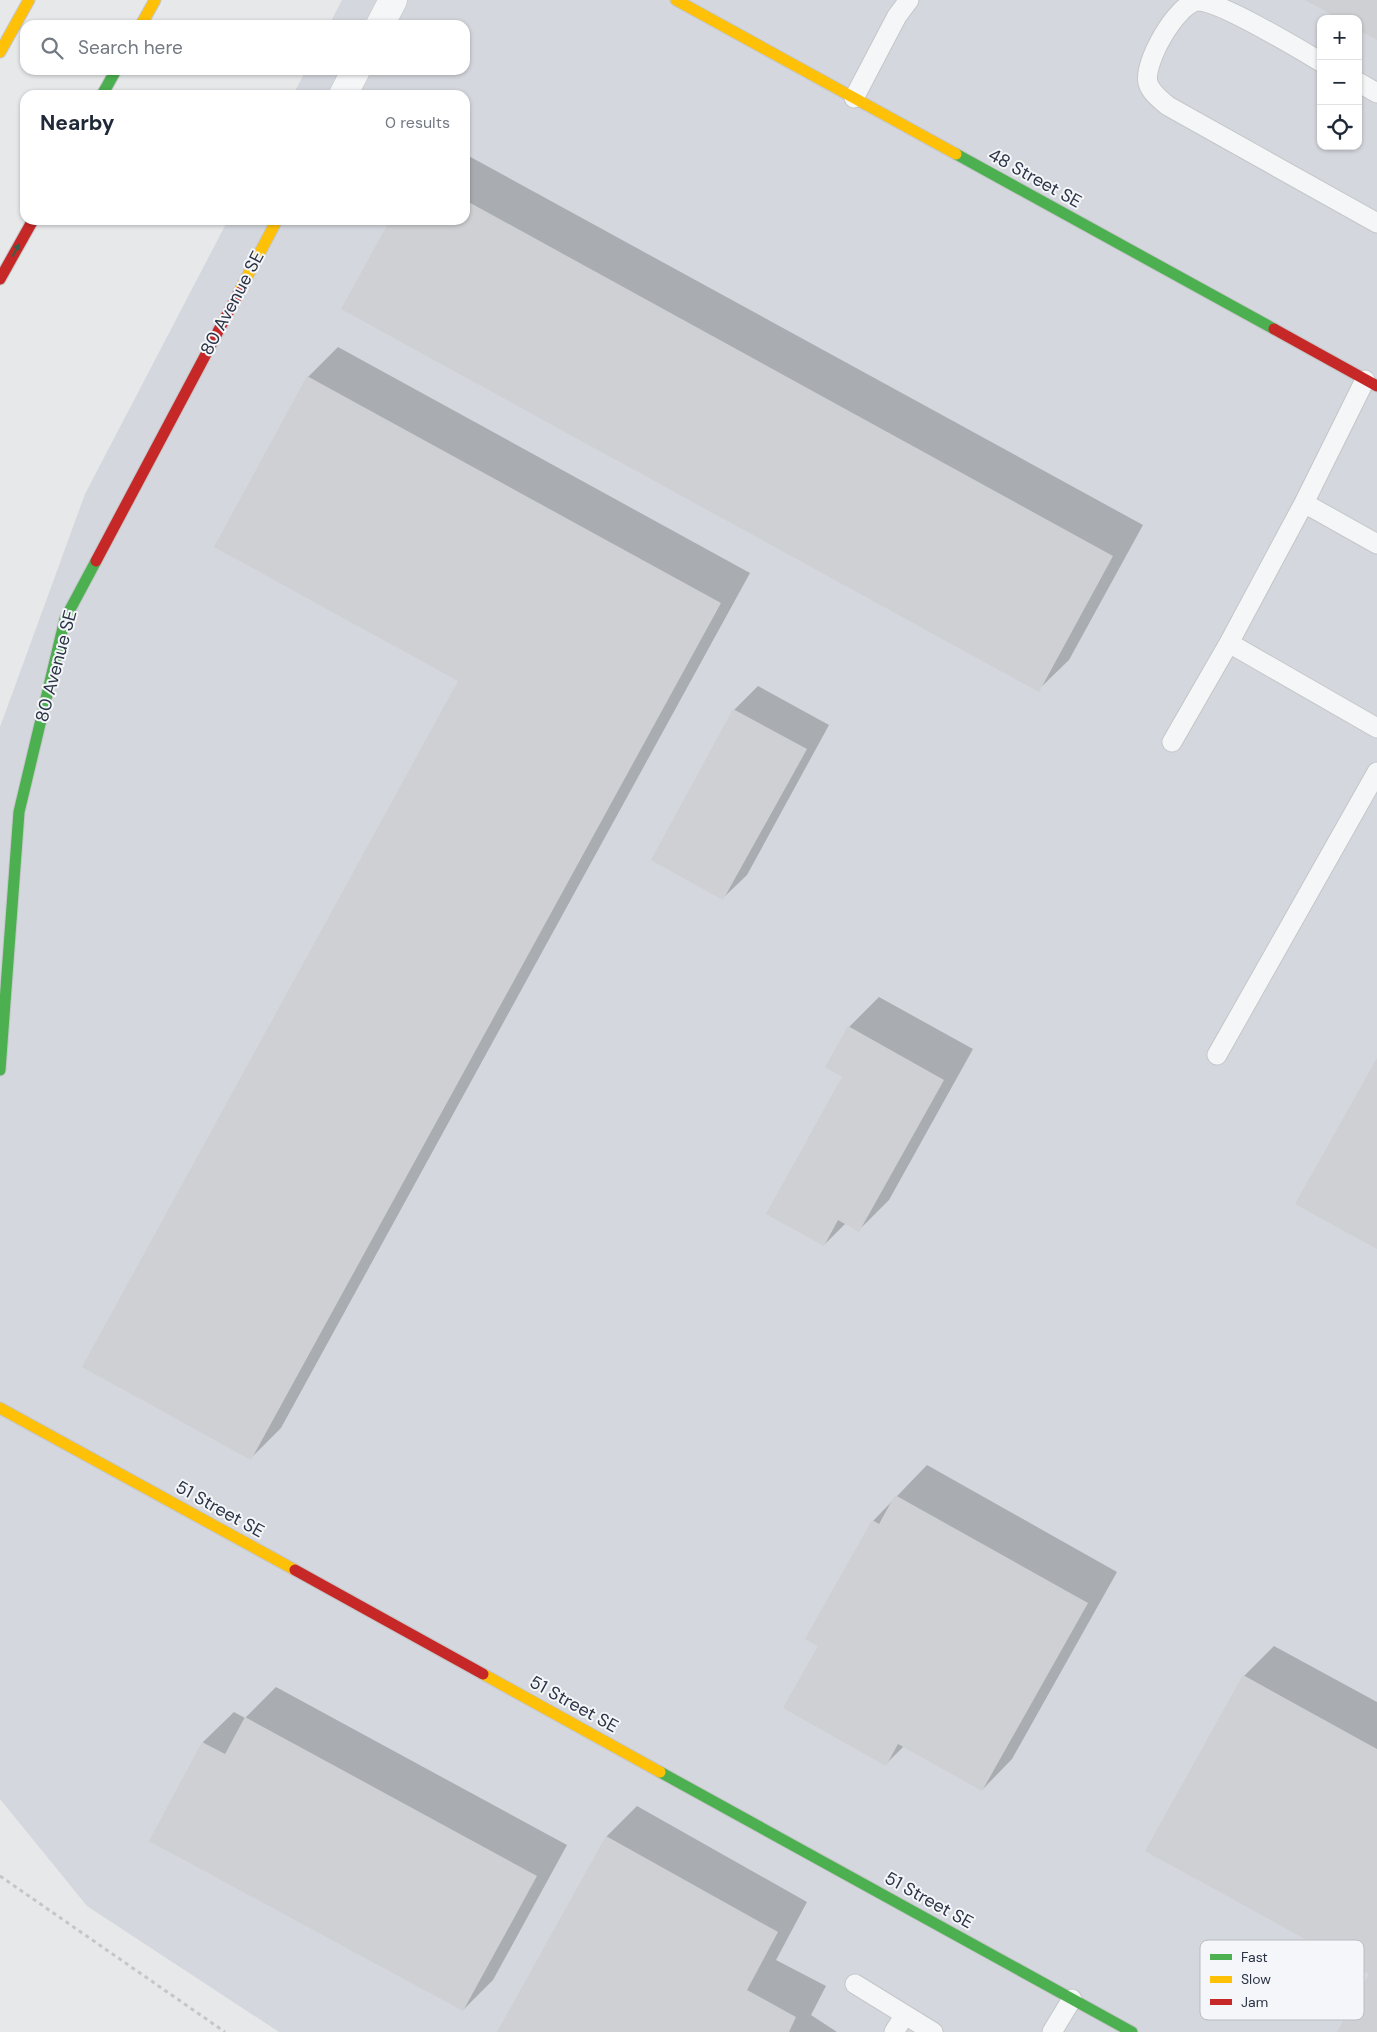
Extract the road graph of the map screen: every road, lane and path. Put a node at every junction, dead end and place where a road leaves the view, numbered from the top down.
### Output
1 (29, 0) edge
2 (155, 0) edge
3 (393, 0) edge
4 (676, 0) edge
5 (908, 0) edge
6 (144, 20) edge
7 (383, 20) edge
8 (0, 52) edge
9 (1317, 60) edge
10 (113, 75) edge
11 (353, 75) edge
12 (1362, 84) edge
13 (105, 90) edge
14 (346, 90) edge
15 (1377, 93) edge
16 (854, 98) junction
17 (1377, 223) edge
18 (30, 225) edge
19 (274, 225) edge
20 (0, 279) edge
21 (1371, 383) edge
22 (1304, 503) junction
23 (1377, 544) edge
24 (1229, 643) junction
25 (1377, 728) edge
26 (1172, 742) dead end
27 (1377, 772) edge
28 (1217, 1055) dead end
29 (0, 1070) edge
30 (0, 1408) edge
31 (0, 1876) edge
32 (855, 1984) dead end
33 (1072, 1999) junction
34 (905, 2015) junction
35 (225, 2032) edge
36 (894, 2032) edge
37 (933, 2032) edge
38 (1052, 2032) edge
39 (1132, 2032) edge

1 - 8 street
2 - 6 street
3 - 7 street
4 - 16 street, 48 Street SE
5 - 16 lane
9 - 17 lane
10 - 13 street
11 - 14 street
12 - 15 lane
16 - 21 street, 48 Street SE
20 -> 18 street
19 - 29 street, 80 Avenue SE
21 - 22 lane
22 - 23 lane
22 - 24 lane
24 - 25 lane
24 - 26 lane
27 - 28 lane
30 - 33 street, 51 Street SE
31 - 35 path
32 - 34 lane
33 - 38 lane
33 - 39 street, 51 Street SE
34 - 36 lane
34 - 37 lane

